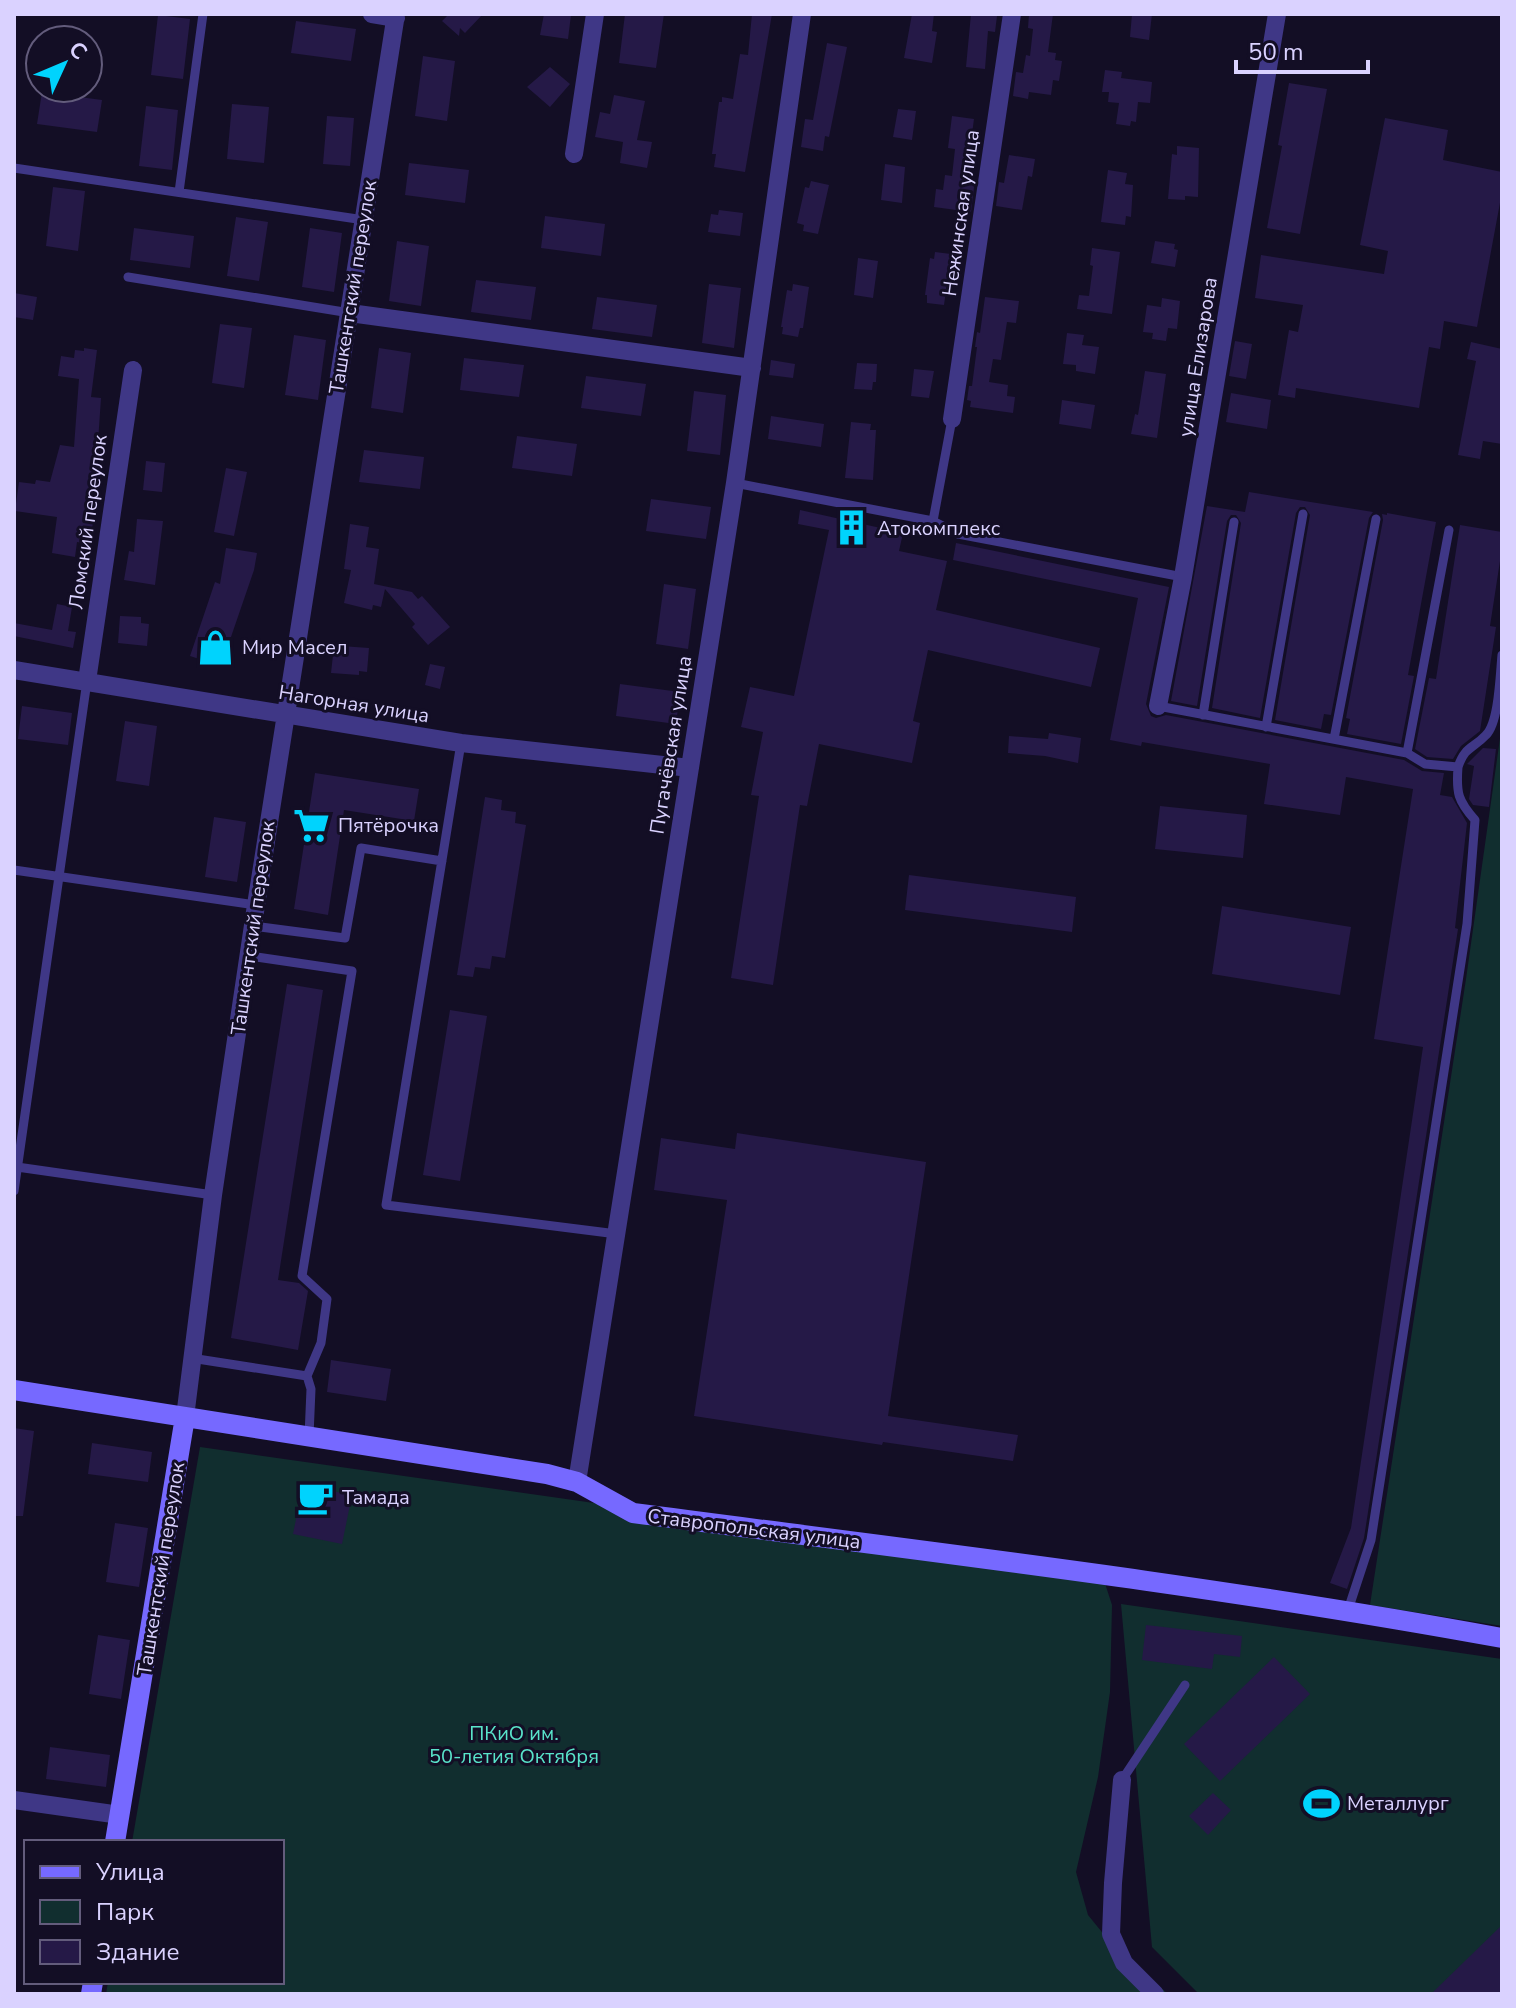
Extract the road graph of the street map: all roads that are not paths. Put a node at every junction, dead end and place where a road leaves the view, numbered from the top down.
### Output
1 (203, 14) edge
2 (372, 14) edge
3 (595, 14) edge
4 (802, 14) edge
5 (1012, 14) edge
6 (1277, 14) edge
7 (396, 16) edge
8 (574, 154) dead end
9 (14, 168) edge
10 (179, 192) junction
11 (364, 220) junction
12 (128, 277) dead end
13 (350, 313) junction
14 (752, 368) junction
15 (133, 370) dead end
16 (952, 419) joint
17 (735, 483) junction
18 (1303, 514) dead end
19 (1376, 519) dead end
20 (933, 521) junction
21 (1234, 522) dead end
22 (1449, 530) dead end
23 (1183, 577) junction
24 (1502, 655) edge
25 (14, 670) edge
26 (87, 681) junction
27 (1158, 706) joint
28 (1203, 715) junction
29 (285, 716) junction
30 (1266, 727) junction
31 (1334, 739) junction
32 (461, 743) junction
33 (1407, 753) junction
34 (1458, 767) junction
35 (690, 768) junction
36 (442, 861) junction
37 (14, 870) edge
38 (60, 878) junction
39 (256, 905) junction
40 (253, 926) junction
41 (250, 956) junction
42 (17, 1167) junction
43 (14, 1191) edge
44 (213, 1195) junction
45 (617, 1234) junction
46 (191, 1358) junction
47 (307, 1376) junction
48 (14, 1390) edge
49 (185, 1417) junction
50 (309, 1436) junction
51 (577, 1482) junction
52 (1348, 1610) junction
53 (1502, 1638) edge
54 (1185, 1685) dead end
55 (1122, 1780) joint
56 (14, 1800) edge
57 (120, 1815) junction
58 (115, 1840) edge
59 (1155, 1994) edge

1 - 10 lane
2 - 7 street
3 - 8 street
4 - 14 street, Пугачёвская улица
5 - 16 street, Нежинская улица
6 - 23 street, улица Елизарова
7 - 11 street, Ташкентский переулок
9 - 10 lane
10 - 11 lane
11 - 13 street, Ташкентский переулок
12 - 13 lane
13 - 14 street
13 - 29 street, Ташкентский переулок
14 - 17 street, Пугачёвская улица
15 - 26 street, Ломский переулок
16 - 20 lane
17 - 20 lane
17 - 35 street, Пугачёвская улица
18 - 30 lane
19 - 31 lane
20 - 23 lane
21 - 28 lane
22 - 33 lane
23 - 27 street, улица Елизарова
24 - 34 lane
25 - 26 street, Нагорная улица
26 - 29 street, Нагорная улица
26 - 38 lane
27 - 28 lane
28 - 30 lane
29 - 32 street, Нагорная улица
29 - 39 street, Ташкентский переулок
30 - 31 lane
31 - 33 lane
32 - 35 street, Нагорная улица
32 - 36 lane
33 - 34 lane
34 - 52 lane
35 - 45 street, Пугачёвская улица
36 - 40 lane
36 - 45 lane
37 - 38 lane
38 - 39 lane
38 - 42 lane
39 - 40 street, Ташкентский переулок
40 - 41 street, Ташкентский переулок
41 - 44 street, Ташкентский переулок
41 - 47 lane
42 - 43 lane
42 - 44 lane
44 - 46 street, Ташкентский переулок
45 - 51 street, Пугачёвская улица
46 - 47 lane
46 - 49 street, Ташкентский переулок
47 - 50 lane
48 - 49 street, Ставропольская улица
49 - 50 street, Ставропольская улица
49 - 57 street, Ташкентский переулок
50 - 51 street, Ставропольская улица
51 - 52 street, Ставропольская улица
52 - 53 street, Ставропольская улица
54 - 55 lane
55 - 59 street
56 - 57 street
57 - 58 street, Ташкентский переулок

